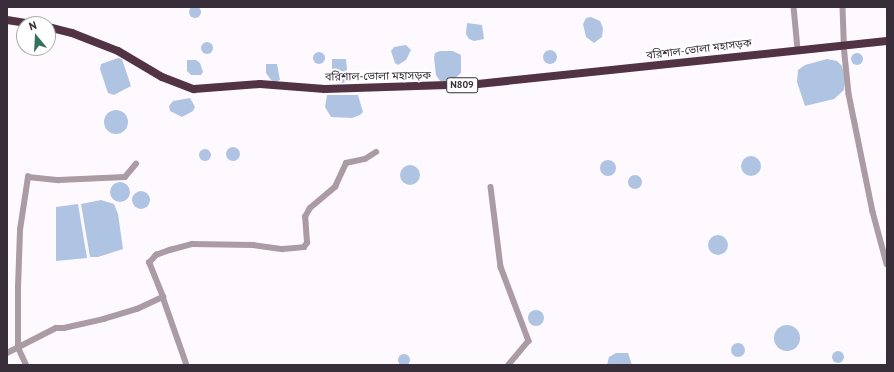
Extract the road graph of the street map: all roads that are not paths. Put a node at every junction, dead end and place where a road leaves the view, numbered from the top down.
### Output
1 (794, 7) edge
2 (843, 7) edge
3 (56, 29) edge
4 (887, 41) edge
5 (844, 45) junction
6 (798, 49) junction
7 (376, 152) dead end
8 (136, 164) dead end
9 (491, 187) dead end
10 (887, 264) edge
11 (163, 297) junction
12 (18, 348) junction
13 (7, 353) edge
14 (26, 365) edge
15 (187, 365) edge
16 (510, 365) edge

1 - 6 street
2 - 5 street
3 - 6 highway, বরিশাল-ভোলা মহাসড়ক / N809
4 - 5 highway, বরিশাল-ভোলা মহাসড়ক / N809
5 - 6 highway, বরিশাল-ভোলা মহাসড়ক / N809
5 - 10 street
7 - 11 street
8 - 12 street
9 - 16 street
11 - 12 street
11 - 15 street
12 - 13 street
12 - 14 street

